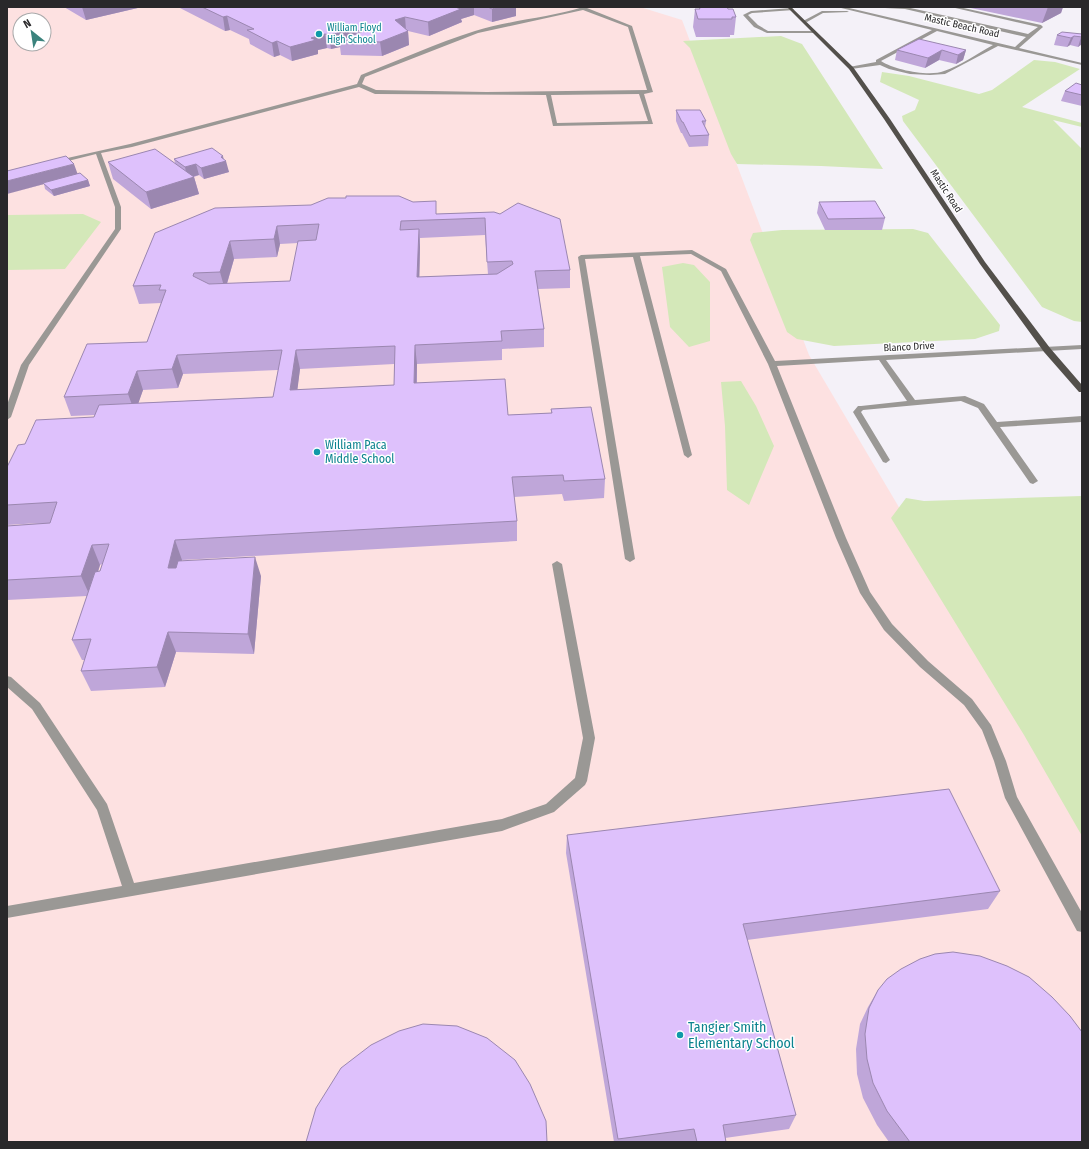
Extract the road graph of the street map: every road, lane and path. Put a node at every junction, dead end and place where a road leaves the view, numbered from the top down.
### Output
1 (839, 7) edge
2 (867, 7) edge
3 (953, 7) edge
4 (586, 8) edge
5 (791, 8) edge
6 (874, 8) junction
7 (898, 8) edge
8 (860, 12) junction
9 (805, 22) junction
10 (938, 29) junction
11 (815, 32) junction
12 (1029, 36) junction
13 (998, 44) junction
14 (1016, 48) junction
15 (880, 64) junction
16 (1082, 64) edge
17 (850, 68) junction
18 (359, 85) junction
19 (641, 92) junction
20 (548, 93) junction
21 (98, 152) junction
22 (46, 164) edge
23 (636, 254) junction
24 (1082, 347) edge
25 (1047, 350) junction
26 (881, 358) junction
27 (772, 364) junction
28 (1082, 390) edge
29 (913, 403) junction
30 (7, 417) edge
31 (1082, 419) edge
32 (994, 426) junction
33 (688, 455) dead end
34 (886, 460) dead end
35 (1033, 481) dead end
36 (630, 559) dead end
37 (557, 564) dead end
38 (7, 680) edge
39 (130, 890) junction
40 (7, 912) edge
41 (1082, 926) edge

1 - 8 street, Mastic Beach Road
2 - 6 street
3 - 12 street
4 - 18 street
4 - 19 street
5 - 9 main road, Mastic Road
5 - 11 street
6 - 7 street
6 - 8 street
7 - 12 street
8 - 9 street
8 - 10 street, Mastic Beach Road
9 - 11 main road, Mastic Road
10 - 13 street, Mastic Beach Road
10 - 15 street
11 - 17 main road, Mastic Road
12 - 14 street
13 - 14 street, Mastic Beach Road
13 - 15 street
14 - 16 street, Mastic Beach Road
15 - 17 street
17 - 25 main road, Mastic Road
18 - 20 street
18 - 21 street
19 - 20 street
19 - 20 street
21 - 22 street
21 - 30 street
23 - 27 street
23 - 33 street
23 - 36 street
24 - 25 street, Blanco Drive
25 - 26 street, Blanco Drive
25 - 28 main road, Mastic Road
26 - 27 street, Blanco Drive
26 - 29 street
27 - 41 street
29 - 32 street
29 - 34 street
31 - 32 street
32 - 35 street
37 - 39 street
38 - 39 street
39 - 40 street

